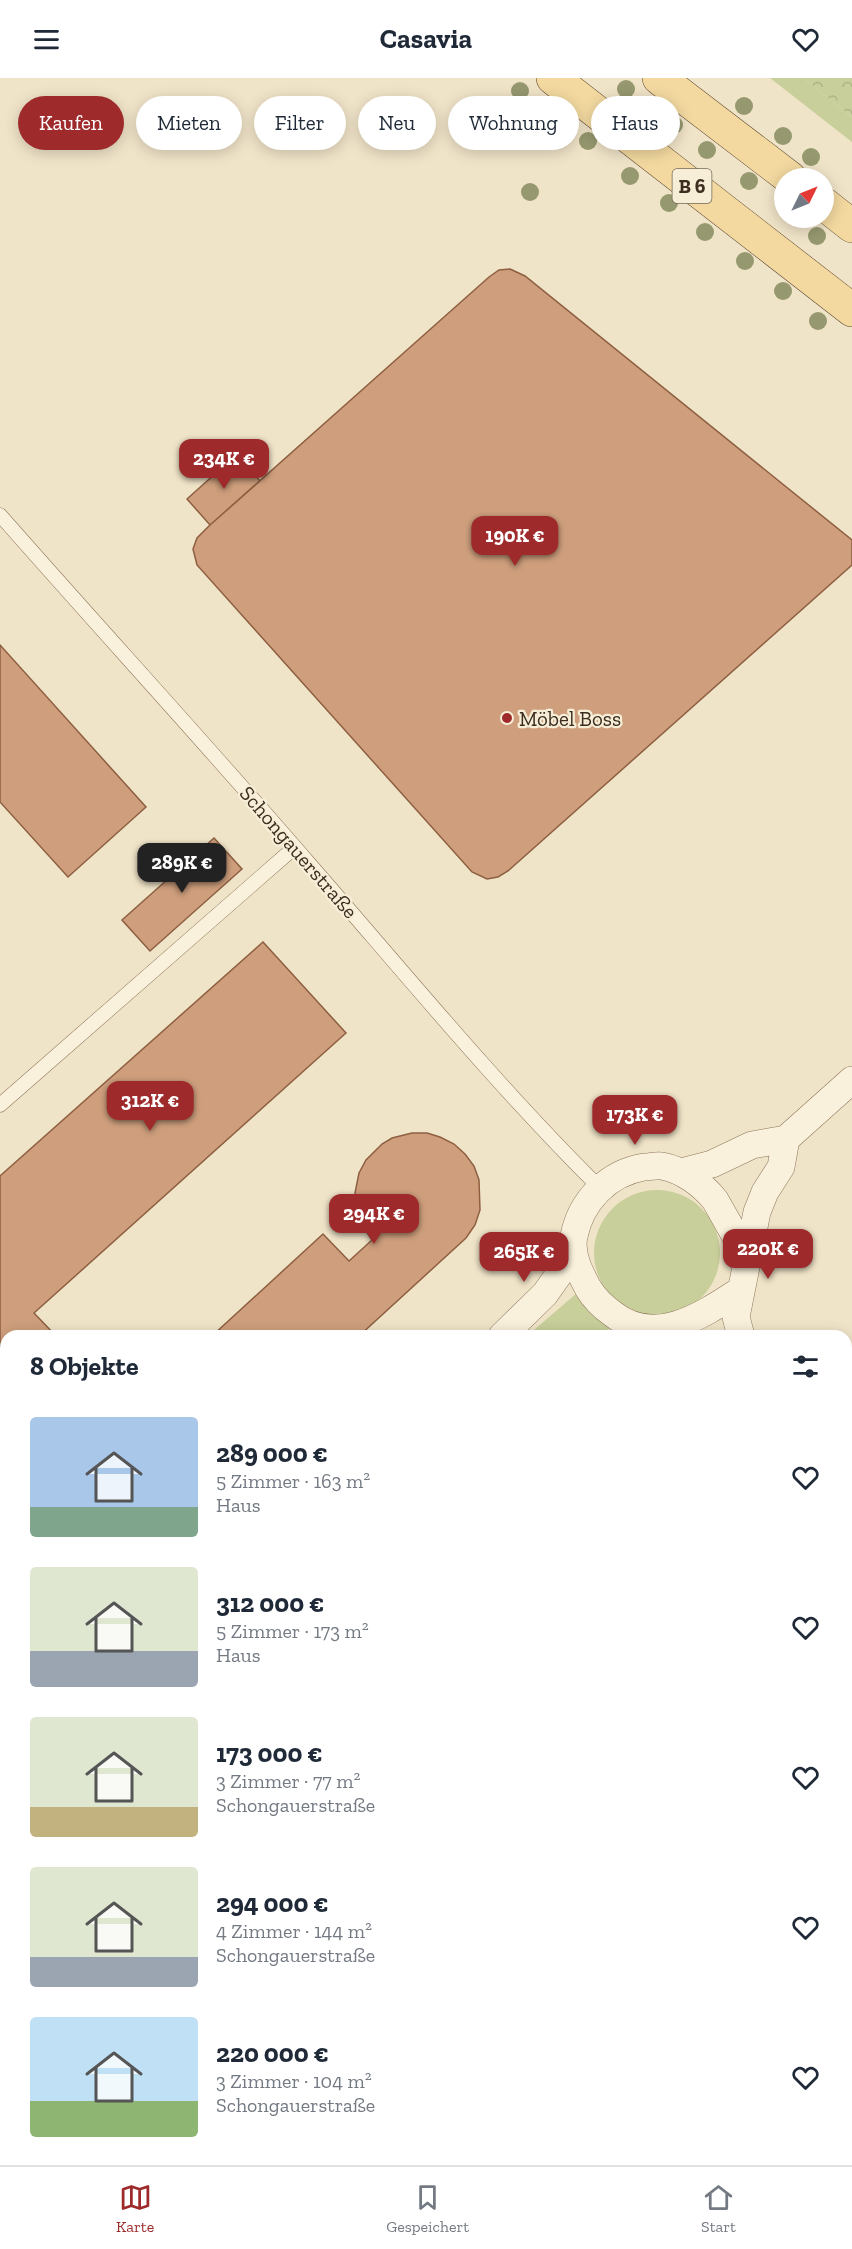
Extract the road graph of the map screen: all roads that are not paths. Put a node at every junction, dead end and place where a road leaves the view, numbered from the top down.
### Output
1 (553, 78) edge
2 (659, 78) edge
3 (777, 168) edge
4 (834, 212) edge
5 (852, 226) edge
6 (852, 310) edge
7 (0, 515) edge
8 (295, 847) junction
9 (852, 1080) edge
10 (0, 1106) edge
11 (786, 1139) junction
12 (681, 1172) junction
13 (600, 1188) junction
14 (574, 1253) junction
15 (749, 1260) junction
16 (741, 1290) junction
17 (508, 1330) edge
18 (626, 1330) edge
19 (640, 1330) edge
20 (732, 1330) edge

1 - 6 main road, B 6
2 - 3 main road
4 - 5 main road
7 - 8 lane, Schongauerstraße
8 - 10 lane
8 - 13 lane, Schongauerstraße
9 - 11 street
11 - 12 street
11 - 15 street
12 - 13 street
12 - 15 street
13 - 14 street
14 - 17 street
14 - 18 street
15 - 16 street
16 - 19 street
16 - 20 street

